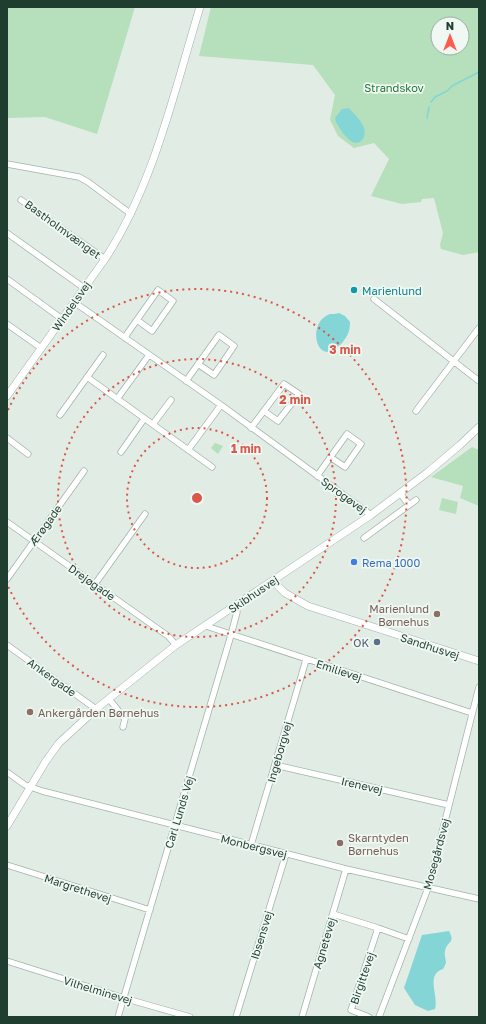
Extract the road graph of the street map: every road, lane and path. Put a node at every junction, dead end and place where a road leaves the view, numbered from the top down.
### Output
1 (200, 7) edge
2 (7, 164) edge
3 (21, 200) dead end
4 (131, 214) junction
5 (7, 234) edge
6 (105, 259) junction
7 (7, 279) edge
8 (84, 288) junction
9 (374, 299) dead end
10 (74, 302) junction
11 (62, 318) junction
12 (137, 320) junction
13 (7, 324) edge
14 (479, 328) edge
15 (125, 338) junction
16 (41, 348) junction
17 (103, 355) dead end
18 (149, 355) junction
19 (454, 361) junction
20 (198, 364) junction
21 (87, 378) junction
22 (186, 381) junction
23 (479, 381) edge
24 (7, 396) edge
25 (117, 399) junction
26 (171, 400) dead end
27 (221, 405) junction
28 (264, 411) junction
29 (416, 411) dead end
30 (60, 415) dead end
31 (144, 419) junction
32 (153, 424) junction
33 (479, 427) edge
34 (251, 428) junction
35 (7, 438) edge
36 (188, 450) junction
37 (121, 452) dead end
38 (28, 454) dead end
39 (330, 457) junction
40 (212, 467) dead end
41 (84, 471) dead end
42 (317, 476) junction
43 (400, 493) junction
44 (416, 500) dead end
45 (409, 505) junction
46 (145, 514) dead end
47 (371, 515) junction
48 (7, 522) edge
49 (364, 538) dead end
50 (34, 541) junction
51 (7, 578) edge
52 (273, 581) junction
53 (95, 584) junction
54 (236, 606) junction
55 (206, 626) junction
56 (231, 635) junction
57 (7, 645) edge
58 (176, 645) junction
59 (306, 660) junction
60 (479, 661) edge
61 (479, 686) edge
62 (109, 699) junction
63 (96, 709) junction
64 (472, 713) junction
65 (123, 728) dead end
66 (275, 765) junction
67 (7, 772) edge
68 (30, 787) junction
69 (449, 805) junction
70 (7, 826) edge
71 (175, 826) junction
72 (251, 845) junction
73 (286, 854) junction
74 (7, 865) edge
75 (346, 869) junction
76 (428, 888) junction
77 (479, 899) edge
78 (150, 910) junction
79 (333, 914) junction
80 (378, 928) junction
81 (409, 939) junction
82 (7, 961) edge
83 (124, 998) junction
84 (118, 1017) edge
85 (190, 1017) edge
86 (236, 1017) edge
87 (302, 1017) edge
88 (369, 1017) edge
89 (379, 1017) edge

1 - 4 street, Windelsvej
2 - 4 street
3 - 6 street, Bastholmvænget
4 - 6 street, Windelsvej
5 - 8 street
6 - 8 street, Windelsvej
7 - 11 street
8 - 10 street, Windelsvej
9 - 19 street
10 - 11 street, Windelsvej
10 - 15 street, Sprogøvej
11 - 16 street, Windelsvej
12 - 12 street
12 - 15 street
13 - 16 street
14 - 19 street
15 - 18 street, Sprogøvej
16 - 24 street, Windelsvej
17 - 21 street
18 - 22 street, Sprogøvej
18 - 25 street
19 - 23 street
19 - 29 street
20 - 20 street
20 - 22 street
21 - 25 street
21 - 30 street
22 - 27 street, Sprogøvej
25 - 31 street
26 - 32 street
27 - 34 street, Sprogøvej
27 - 36 street
28 - 28 street
28 - 34 street
31 - 32 street
31 - 37 street
32 - 36 street
33 - 43 street, Skibhusvej
34 - 42 street, Sprogøvej
35 - 38 street
36 - 40 street
39 - 39 street, Sprogøvej
39 - 42 street, Sprogøvej
41 - 50 street, Ærøgade
42 - 47 street, Sprogøvej
43 - 45 street
43 - 47 street, Skibhusvej
44 - 45 street
45 - 49 street
46 - 53 street
47 - 52 street, Skibhusvej
48 - 50 street, Drejøgade
50 - 51 street, Ærøgade
50 - 53 street, Drejøgade
52 - 54 street, Skibhusvej
52 - 60 street, Sandhusvej
53 - 58 street, Drejøgade
54 - 55 street, Skibhusvej
54 - 56 street, Carl Lunds Vej
55 - 56 street, Emilievej
55 - 58 street, Skibhusvej
56 - 59 street, Emilievej
56 - 71 street, Carl Lunds Vej
57 - 63 street, Ankergade
58 - 62 street, Skibhusvej
59 - 64 street, Emilievej
59 - 66 street, Ingeborgvej
61 - 64 street, Mosegårdsvej
62 - 63 street, Skibhusvej
62 - 65 street
63 - 68 street, Skibhusvej
64 - 69 street, Mosegårdsvej
66 - 69 street, Irenevej
66 - 72 street, Ingeborgvej
67 - 68 street, Monbergsvej
68 - 70 street, Skibhusvej
68 - 71 street, Monbergsvej
69 - 76 street, Mosegårdsvej
71 - 72 street, Monbergsvej
71 - 78 street, Carl Lunds Vej
72 - 73 street, Monbergsvej
73 - 75 street, Monbergsvej
73 - 86 street, Ibsensvej
74 - 78 street, Margrethevej
75 - 76 street, Monbergsvej
75 - 79 street, Agnetevej
76 - 77 street, Monbergsvej
76 - 81 street, Mosegårdsvej
78 - 83 street, Carl Lunds Vej
79 - 80 street
79 - 87 street, Agnetevej
80 - 81 street
80 - 88 street, Birgittevej
81 - 89 street, Mosegårdsvej
82 - 83 street, Vilhelminevej
83 - 84 street, Carl Lunds Vej
83 - 85 street, Vilhelminevej

